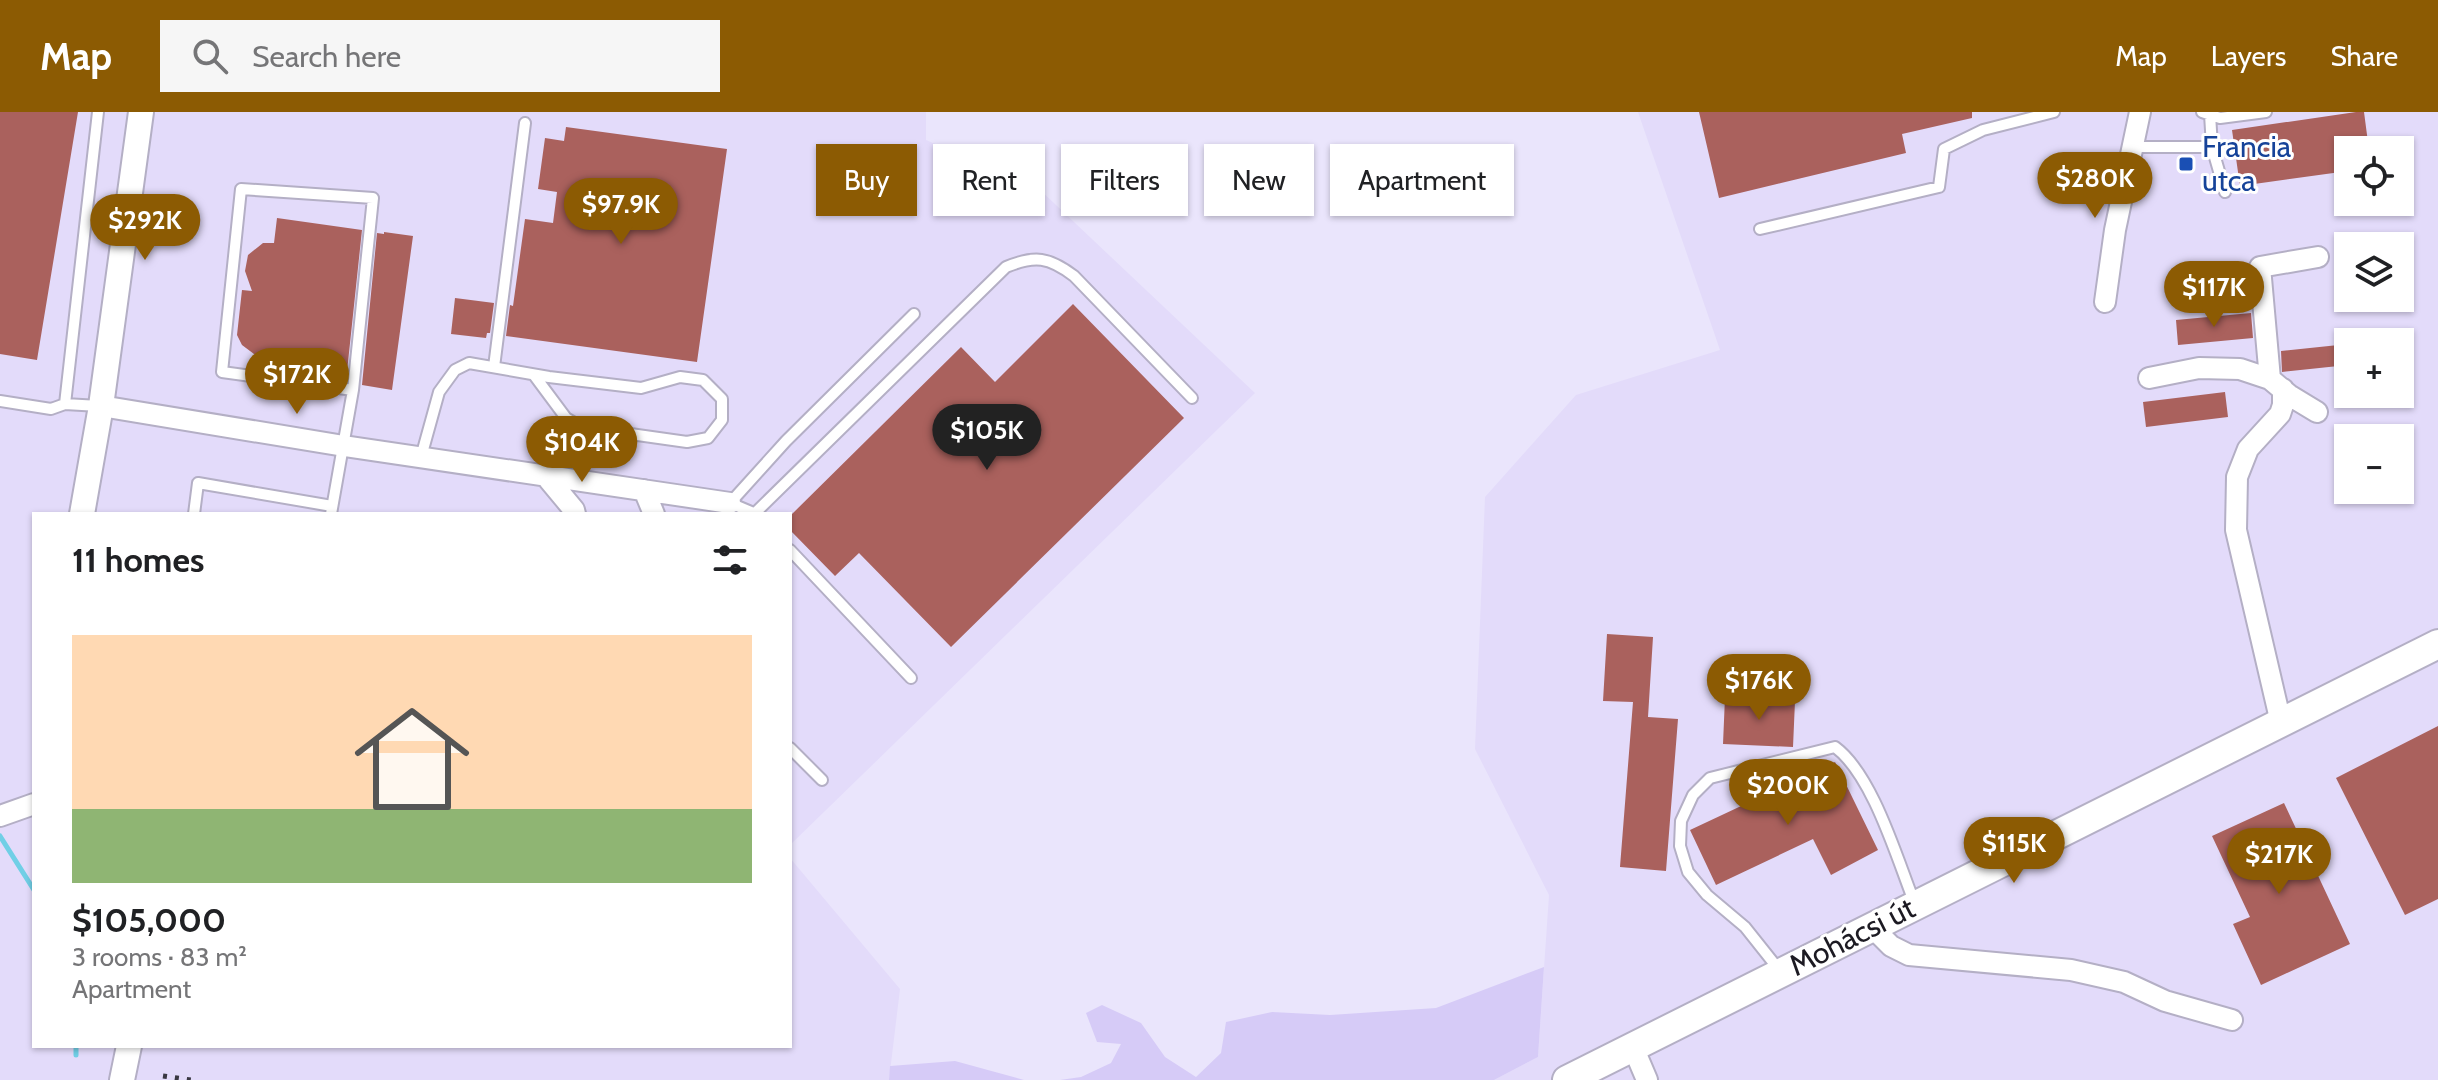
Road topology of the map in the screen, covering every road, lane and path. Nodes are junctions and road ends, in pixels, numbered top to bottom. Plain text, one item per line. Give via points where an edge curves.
1 (98, 112) edge
2 (141, 112) edge
3 (2054, 112) edge
4 (2140, 112) edge
5 (2266, 112) edge
6 (2206, 113) edge
7 (525, 123) dead end
8 (2132, 147) junction
9 (2212, 147) junction
10 (2225, 192) dead end
11 (1760, 229) dead end
12 (2318, 257) dead end
13 (2105, 302) dead end
14 (914, 314) dead end
15 (494, 367) junction
16 (534, 375) junction
17 (2149, 378) dead end
18 (2276, 384) junction
19 (353, 390) junction
20 (1192, 398) dead end
21 (0, 404) edge
22 (65, 404) junction
23 (101, 406) junction
24 (2317, 412) dead end
25 (344, 446) junction
26 (421, 457) junction
27 (545, 475) junction
28 (644, 490) junction
29 (331, 510) edge
30 (746, 511) edge
31 (82, 512) edge
32 (194, 512) edge
33 (574, 512) edge
34 (653, 512) edge
35 (792, 552) edge
36 (2438, 644) edge
37 (911, 678) dead end
38 (2281, 723) junction
39 (792, 750) edge
40 (822, 780) dead end
41 (32, 805) edge
42 (0, 816) edge
43 (1916, 905) junction
44 (1872, 927) junction
45 (1782, 972) junction
46 (2232, 1020) dead end
47 (1633, 1047) junction
48 (129, 1048) edge
49 (122, 1080) edge
50 (1567, 1080) edge
51 (1647, 1080) edge

1 - 22 lane
2 - 23 street
3 - 11 lane via 1983,130 1944,149 1939,187
4 - 8 street
5 - 6 lane via 2220,118
6 - 9 lane
7 - 15 lane
8 - 9 lane
8 - 13 street
9 - 10 lane
12 - 18 street via 2260,267
14 - 30 lane via 786,441
15 - 16 lane
15 - 26 lane via 469,363 455,370 439,392
16 - 16 lane via 641,388 680,377 703,380 722,399 722,420 708,438 687,442 581,427 566,418
17 - 18 street via 2199,368 2240,369
18 - 24 street
18 - 38 street via 2283,405 2280,414 2248,449 2237,477 2236,530
19 - 19 lane via 222,372 241,189 373,198
19 - 25 lane
20 - 30 lane via 1074,276 1056,262 1022,260 1006,267
21 - 22 lane via 51,409
22 - 23 lane
23 - 25 street
23 - 31 street
25 - 26 street
25 - 29 lane
26 - 27 street
27 - 28 street
27 - 33 street
28 - 30 street
28 - 34 street
29 - 32 lane via 198,483
35 - 37 lane
36 - 38 main road, Mohácsi út
38 - 43 main road, Mohácsi út
39 - 40 lane
41 - 42 street
43 - 44 main road, Mohácsi út
43 - 45 lane via 1874,801 1848,757 1835,747 1710,778 1693,795 1681,821 1680,846 1688,872
44 - 45 main road, Mohácsi út
44 - 46 street via 1909,955 2071,970 2124,982 2165,1001
45 - 47 main road, Mohácsi út
47 - 50 main road, Mohácsi út
47 - 51 street
48 - 49 street

